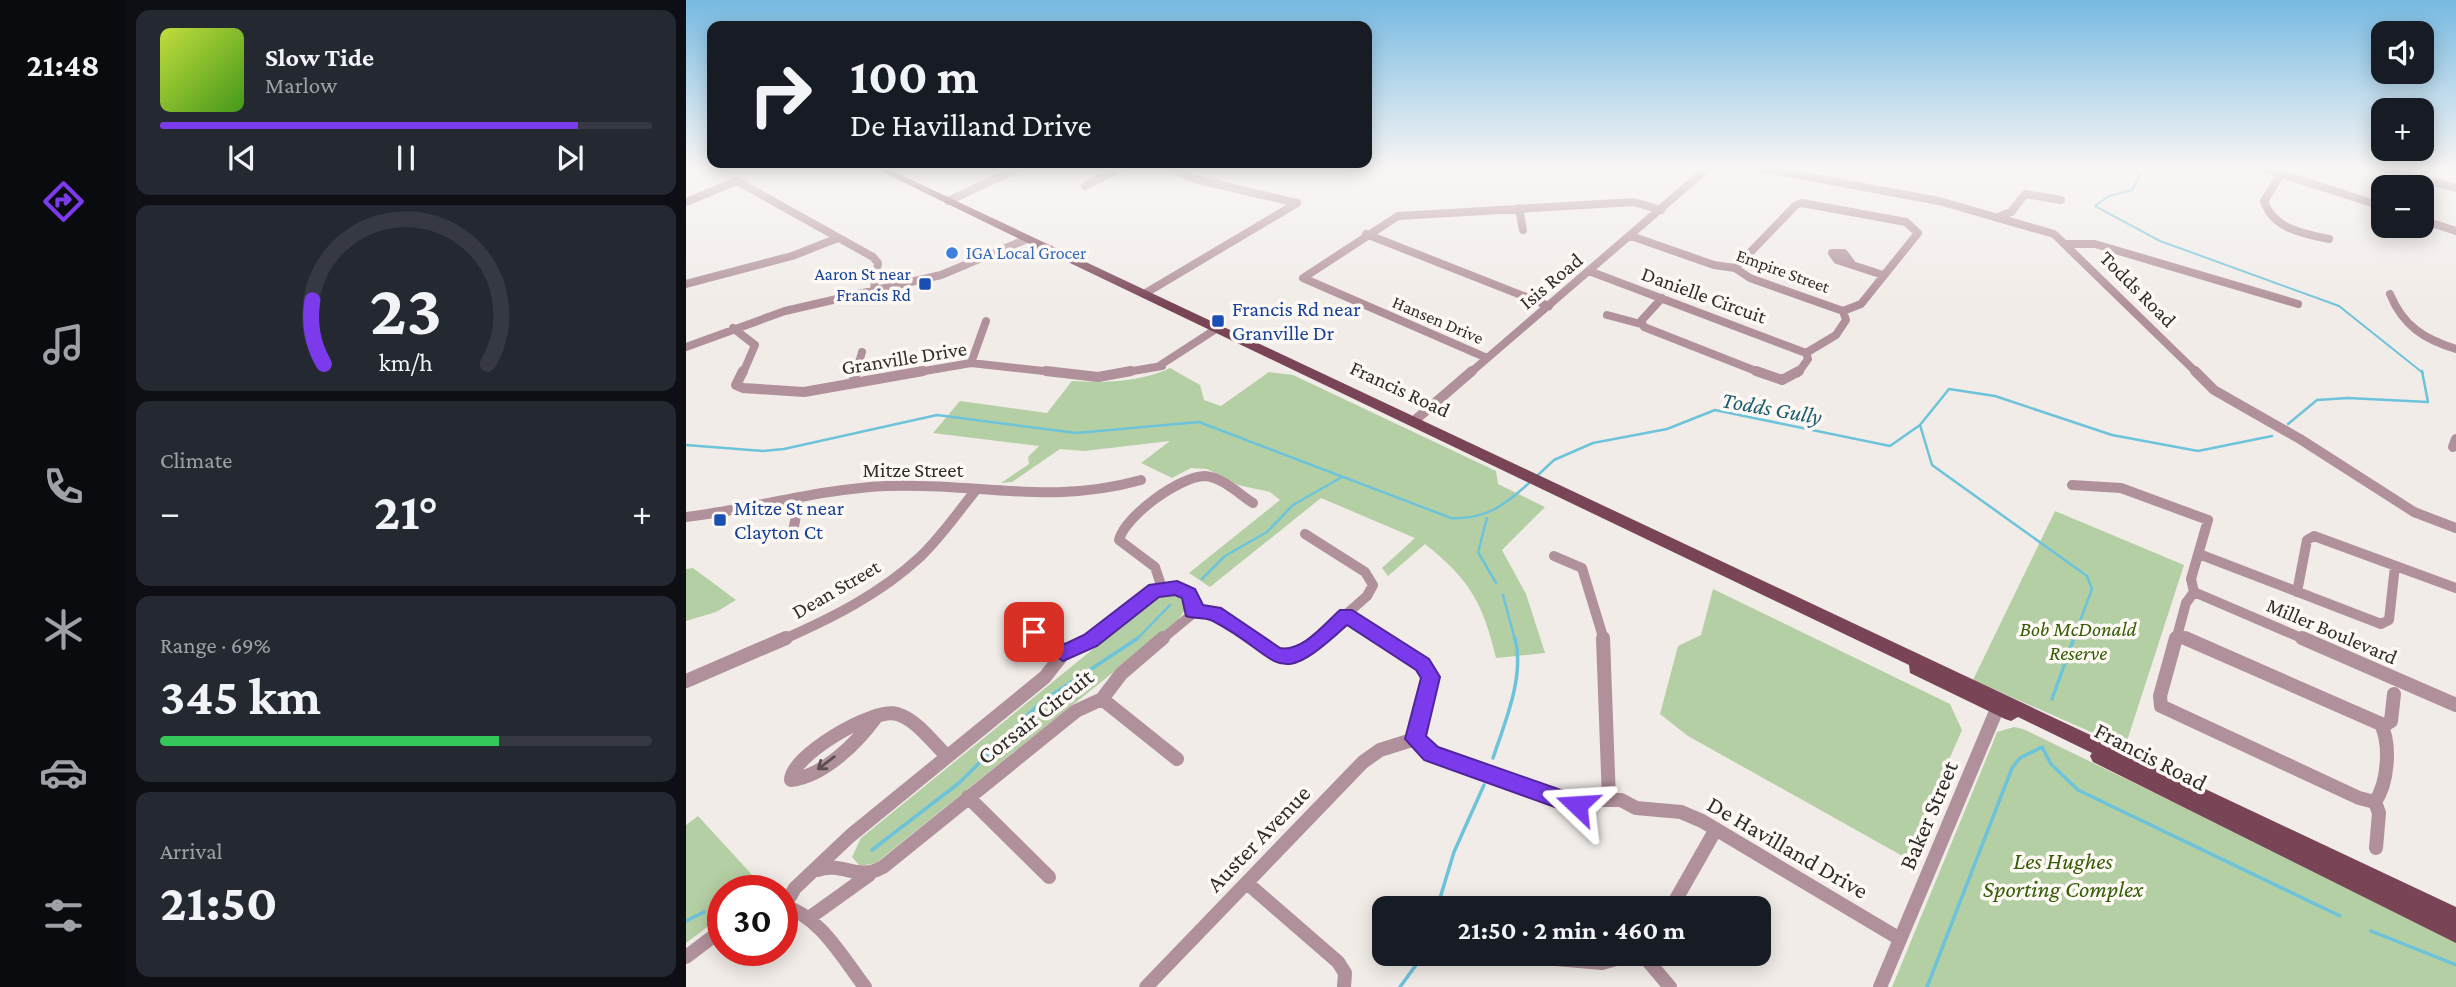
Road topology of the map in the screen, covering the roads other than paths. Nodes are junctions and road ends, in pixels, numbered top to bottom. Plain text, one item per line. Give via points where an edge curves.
1 (794, 213) edge
2 (973, 213) edge
3 (1280, 213) edge
4 (1432, 213) edge
5 (1520, 213) edge
6 (1657, 213) edge
7 (1788, 213) edge
8 (1859, 213) edge
9 (1983, 213) edge
10 (2008, 213) edge
11 (2011, 213) edge
12 (2270, 213) edge
13 (1997, 217) junction
14 (2016, 223) junction
15 (2434, 224) edge
16 (1523, 230) dead end
17 (2456, 231) edge
18 (1366, 234) junction
19 (2054, 234) junction
20 (1631, 236) junction
21 (838, 238) junction
22 (1027, 239) junction
23 (2329, 239) dead end
24 (2085, 242) junction
25 (2066, 244) junction
26 (1048, 249) junction
27 (999, 253) junction
28 (1852, 264) dead end
29 (1735, 268) junction
30 (1589, 271) junction
31 (1883, 275) junction
32 (686, 284) edge
33 (874, 289) junction
34 (1144, 294) junction
35 (2390, 294) dead end
36 (1662, 298) junction
37 (2298, 304) dead end
38 (1549, 306) junction
39 (1843, 311) junction
40 (1607, 315) dead end
41 (986, 321) dead end
42 (1642, 324) junction
43 (733, 328) junction
44 (1216, 329) junction
45 (686, 347) edge
46 (2456, 349) edge
47 (862, 352) dead end
48 (1806, 353) junction
49 (1487, 358) junction
50 (971, 363) junction
51 (853, 383) junction
52 (1414, 421) junction
53 (1141, 480) dead end
54 (2073, 485) dead end
55 (976, 490) junction
56 (799, 499) junction
57 (1253, 503) dead end
58 (686, 517) edge
59 (2456, 528) edge
60 (793, 532) dead end
61 (1304, 534) dead end
62 (2199, 554) junction
63 (1554, 555) dead end
64 (2395, 566) junction
65 (1162, 588) junction
66 (2456, 588) edge
67 (2194, 592) junction
68 (2297, 592) junction
69 (1193, 611) junction
70 (1013, 615) dead end
71 (1346, 615) junction
72 (2177, 635) junction
73 (1063, 653) junction
74 (686, 681) edge
75 (2394, 694) dead end
76 (1102, 698) junction
77 (1999, 703) junction
78 (2456, 705) edge
79 (876, 717) junction
80 (2383, 726) junction
81 (1415, 739) junction
82 (947, 756) junction
83 (1177, 759) dead end
84 (968, 797) junction
85 (1609, 800) junction
86 (2375, 802) junction
87 (1716, 829) junction
88 (841, 847) junction
89 (2376, 848) dead end
90 (843, 869) junction
91 (817, 870) junction
92 (870, 875) junction
93 (1049, 877) dead end
94 (1247, 883) junction
95 (798, 886) edge
96 (840, 893) junction
97 (1678, 896) edge
98 (798, 910) edge
99 (2456, 917) edge
100 (809, 918) junction
101 (2456, 933) edge
102 (1900, 939) junction
103 (707, 941) edge
104 (686, 957) edge
105 (1652, 966) edge
106 (865, 987) edge
107 (1146, 987) edge
108 (1344, 987) edge
109 (1670, 987) edge
110 (1880, 987) edge

1 - 21 street
2 - 22 main road, Francis Road
3 - 34 street
4 - 18 street, Hansen Drive via 1398,215
5 - 16 street
6 - 20 street, Isis Road
7 - 29 street
8 - 31 street via 1906,222 1918,233
9 - 13 street, Todds Road
10 - 13 street
11 - 14 street
12 - 23 street via 2291,228
13 - 14 street, Todds Road
14 - 19 street, Todds Road
15 - 17 street
18 - 38 street
18 - 49 street, Hansen Drive via 1303,278
19 - 24 street
19 - 25 street, Todds Road
20 - 29 street, Empire Street
20 - 30 street, Isis Road
21 - 32 street via 792,256
21 - 33 street via 878,263
22 - 26 main road, Francis Road
22 - 27 street
24 - 25 street
24 - 37 street
25 - 59 street, Todds Road via 2214,390 2414,512
26 - 27 main road
26 - 34 main road, Francis Road
27 - 33 street via 921,281
28 - 31 street
29 - 39 street, Empire Street
30 - 36 street, Danielle Circuit
30 - 38 street, Isis Road
31 - 39 street via 1861,303
33 - 43 street
34 - 44 main road, Francis Road
35 - 46 street via 2396,309 2421,338
36 - 42 street
36 - 48 street, Danielle Circuit
38 - 49 street, Isis Road
39 - 48 street via 1846,320 1836,335
40 - 42 street
41 - 50 street
42 - 48 street via 1782,381 1796,377 1808,359
43 - 45 street
43 - 51 street, Granville Drive via 755,345 736,385 790,393
44 - 50 street, Granville Drive via 1148,371 1098,377
44 - 52 main road, Francis Road
47 - 51 street
49 - 52 street, Isis Road
50 - 51 street, Granville Drive
52 - 77 main road, Francis Road via 1826,618 1913,667
53 - 55 street, Mitze Street via 1121,488 1054,496
54 - 62 street via 2121,488 2208,520
55 - 56 street, Mitze Street via 883,486
55 - 74 street, Dean Street via 922,556 893,580 821,623
56 - 58 street, Mitze Street
56 - 60 street
57 - 65 street via 1212,478 1197,476 1184,480 1125,524 1119,540 1155,567
61 - 71 street via 1365,572 1373,585
62 - 67 street via 2191,582
62 - 68 street
63 - 85 street via 1582,568 1606,647
64 - 66 street
64 - 68 street via 2311,536
64 - 68 street via 2386,624
65 - 69 street via 1189,594
65 - 73 street, Corsair Circuit via 1090,640
67 - 72 street
67 - 78 street, Miller Boulevard
69 - 71 street via 1214,613 1282,657 1299,655
69 - 76 street, Corsair Circuit via 1122,674
70 - 73 street
71 - 81 street via 1422,665 1430,677
72 - 80 street
72 - 86 street via 2159,698 2163,708
73 - 82 street, Corsair Circuit via 1045,677
75 - 80 street via 2391,721
76 - 83 street
76 - 84 street, Corsair Circuit via 1076,711
77 - 99 main road, Francis Road
77 - 101 main road, Francis Road
77 - 102 street, Baker Street
79 -> 79 street via 863,734 805,779 791,780 794,768 855,722
79 - 82 street via 897,714
80 - 86 street via 2387,738 2380,797
81 - 85 street, De Havilland Drive via 1432,753 1577,805
81 - 94 street, Auster Avenue via 1380,750 1363,762
82 - 88 street, Corsair Circuit
84 - 92 street, Corsair Circuit
84 - 93 street
85 - 87 street, De Havilland Drive via 1681,812
86 - 89 street via 2379,813
87 - 97 street
87 - 102 street, De Havilland Drive
88 - 90 street
88 - 91 street, Corsair Circuit
90 - 91 street
90 - 92 street
90 - 96 street
91 - 95 street, Corsair Circuit
92 - 96 street, Corsair Circuit
94 - 107 street, Auster Avenue
94 - 108 street via 1338,962 1345,973
96 - 100 street, Corsair Circuit
98 - 100 street
100 - 106 street
102 - 110 street, Baker Street
103 - 104 street
105 - 109 street

